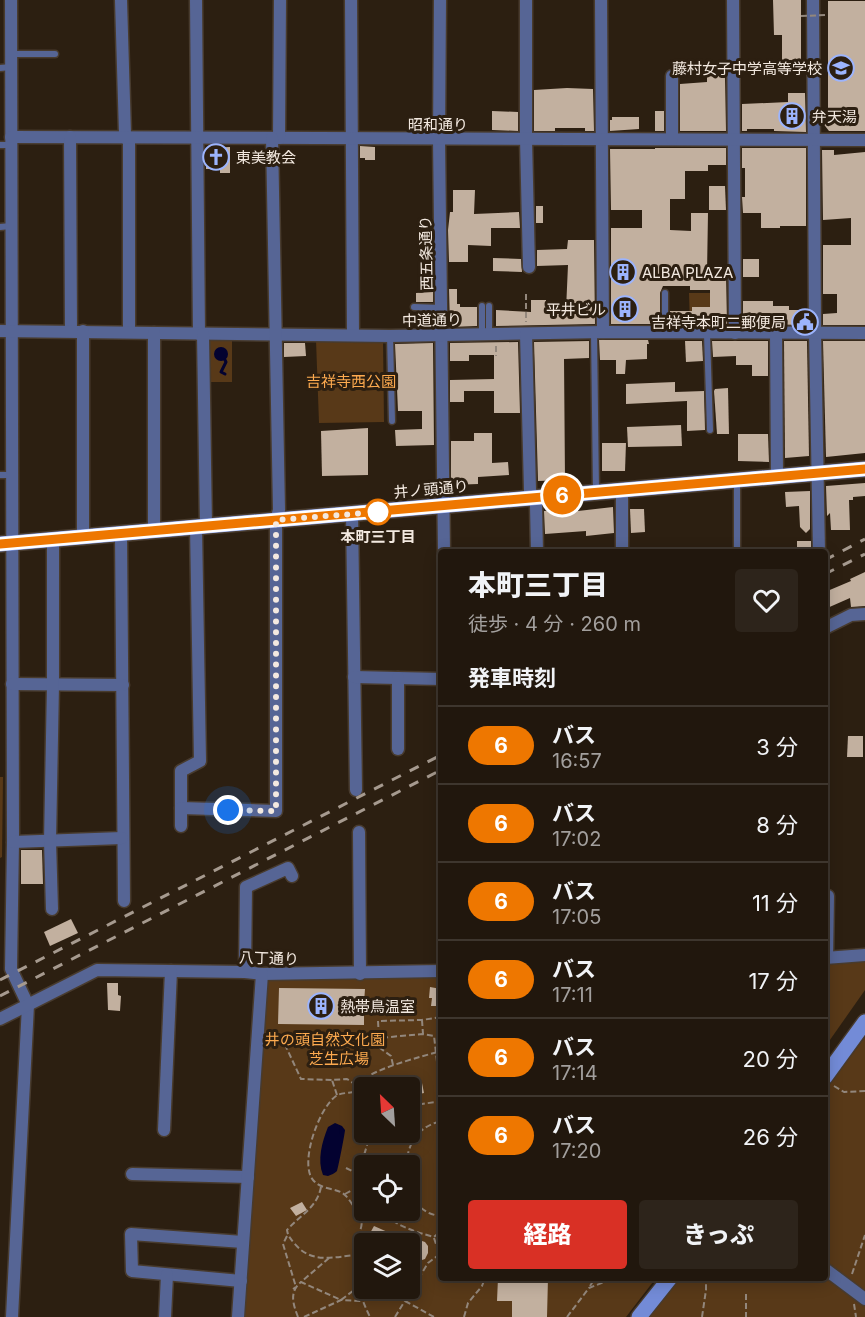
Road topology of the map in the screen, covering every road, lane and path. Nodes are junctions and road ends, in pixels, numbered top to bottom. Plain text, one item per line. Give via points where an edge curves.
1 (12, 0) edge
2 (121, 0) edge
3 (196, 0) edge
4 (280, 0) edge
5 (351, 0) edge
6 (440, 0) edge
7 (526, 0) edge
8 (601, 0) edge
9 (734, 0) edge
10 (813, 0) edge
11 (828, 15) dead end
12 (801, 16) dead end
13 (6, 30) edge
14 (11, 54) junction
15 (54, 54) dead end
16 (5, 68) edge
17 (672, 76) dead end
18 (70, 137) junction
19 (126, 138) junction
20 (197, 138) junction
21 (275, 138) junction
22 (353, 138) junction
23 (440, 139) junction
24 (526, 139) junction
25 (602, 139) junction
26 (672, 139) junction
27 (734, 140) junction
28 (814, 140) junction
29 (865, 140) edge
30 (8, 143) edge
31 (6, 172) edge
32 (6, 227) edge
33 (529, 267) dead end
34 (665, 293) dead end
35 (526, 294) dead end
36 (485, 306) dead end
37 (414, 307) dead end
38 (442, 308) junction
39 (6, 331) edge
40 (77, 331) junction
41 (129, 332) junction
42 (815, 332) junction
43 (154, 333) junction
44 (598, 333) junction
45 (665, 333) junction
46 (735, 333) junction
47 (776, 333) junction
48 (865, 333) edge
49 (201, 334) junction
50 (274, 334) junction
51 (485, 334) junction
52 (526, 334) junction
53 (707, 334) junction
54 (353, 335) junction
55 (442, 335) junction
56 (390, 336) junction
57 (392, 421) dead end
58 (710, 430) dead end
59 (865, 469) edge
60 (817, 473) junction
61 (6, 475) edge
62 (777, 476) junction
63 (737, 480) junction
64 (622, 489) junction
65 (596, 492) junction
66 (533, 497) junction
67 (444, 506) junction
68 (352, 514) junction
69 (276, 520) junction
70 (201, 526) junction
71 (154, 531) junction
72 (121, 535) junction
73 (83, 538) junction
74 (53, 540) junction
75 (6, 544) edge
76 (444, 549) edge
77 (537, 549) edge
78 (622, 549) edge
79 (737, 549) edge
80 (819, 549) edge
81 (865, 614) edge
82 (828, 626) edge
83 (6, 664) edge
84 (354, 677) junction
85 (398, 678) junction
86 (438, 679) edge
87 (12, 684) junction
88 (123, 684) junction
89 (53, 685) junction
90 (398, 749) dead end
91 (6, 761) edge
92 (356, 790) dead end
93 (180, 808) junction
94 (181, 826) dead end
95 (360, 832) dead end
96 (122, 838) junction
97 (50, 841) junction
98 (13, 842) junction
99 (292, 876) dead end
100 (124, 901) dead end
101 (52, 909) dead end
102 (865, 955) edge
103 (828, 958) edge
104 (6, 969) edge
105 (171, 971) junction
106 (438, 971) edge
107 (245, 972) junction
108 (262, 974) junction
109 (360, 974) junction
110 (28, 1005) junction
111 (438, 1017) edge
112 (0, 1019) edge
113 (422, 1020) junction
114 (865, 1022) edge
115 (423, 1034) junction
116 (379, 1038) junction
117 (438, 1049) edge
118 (438, 1052) edge
119 (393, 1065) junction
120 (828, 1073) edge
121 (366, 1077) edge
122 (332, 1080) junction
123 (354, 1084) edge
124 (865, 1091) edge
125 (354, 1092) edge
126 (844, 1092) dead end
127 (337, 1095) junction
128 (438, 1101) edge
129 (420, 1104) edge
130 (438, 1122) edge
131 (164, 1130) dead end
132 (408, 1155) edge
133 (345, 1168) dead end
134 (354, 1172) edge
135 (132, 1174) dead end
136 (248, 1177) junction
137 (321, 1187) junction
138 (354, 1189) edge
139 (345, 1194) junction
140 (420, 1207) edge
141 (354, 1208) edge
142 (438, 1216) edge
143 (389, 1221) edge
144 (438, 1234) edge
145 (288, 1235) junction
146 (865, 1235) edge
147 (434, 1237) junction
148 (243, 1242) junction
149 (438, 1248) edge
150 (354, 1254) edge
151 (438, 1256) edge
152 (330, 1258) junction
153 (828, 1271) edge
154 (167, 1275) junction
155 (420, 1275) edge
156 (241, 1281) junction
157 (484, 1281) edge
158 (593, 1281) edge
159 (606, 1281) edge
160 (668, 1281) edge
161 (705, 1281) edge
162 (301, 1282) junction
163 (847, 1285) junction
164 (294, 1288) junction
165 (589, 1288) junction
166 (354, 1290) edge
167 (746, 1294) dead end
168 (341, 1300) junction
169 (859, 1300) edge
170 (362, 1301) joint
171 (405, 1301) joint
172 (12, 1317) edge
173 (165, 1317) edge
174 (238, 1317) edge
175 (298, 1317) edge
176 (304, 1317) edge
177 (370, 1317) edge
178 (395, 1317) edge
179 (434, 1317) edge
180 (464, 1317) edge
181 (567, 1317) edge
182 (639, 1317) edge
183 (702, 1317) edge
184 (746, 1317) edge
185 (856, 1317) edge

1 - 13 street
2 - 19 street
3 - 20 street
4 - 21 street
5 - 22 street
6 - 23 street, 西五条通り
7 - 24 street
8 - 25 street
9 - 27 street
10 - 28 street
11 - 12 path, bridge
13 - 14 street
14 - 15 lane
14 - 16 street
16 - 30 street
17 - 26 street
18 - 19 street, 昭和通り
18 - 30 street, 昭和通り
18 - 40 street
19 - 20 street, 昭和通り
19 - 41 street
20 - 21 street, 昭和通り
20 - 49 street
21 - 22 street, 昭和通り
21 - 50 street
22 - 23 street, 昭和通り
22 - 54 street
23 - 24 street, 昭和通り
23 - 38 street, 西五条通り
24 - 25 street, 昭和通り
24 - 33 street
25 - 26 street, 昭和通り
25 - 44 street
26 - 27 street, 昭和通り
27 - 28 street, 昭和通り
27 - 46 street
28 - 29 street, 昭和通り
28 - 42 street
30 - 31 street
31 - 32 street
32 - 39 street
34 - 45 lane
35 - 52 path
36 - 51 lane
37 - 38 lane
38 - 55 street, 西五条通り
39 - 40 street, 中道通り
39 - 61 street
40 - 41 street, 中道通り
40 - 73 street
41 - 43 street, 中道通り
42 - 47 street, 中道通り
42 - 48 street, 中道通り
42 - 60 street
43 - 49 street, 中道通り
43 - 71 street
44 - 45 street, 中道通り
44 - 52 street, 中道通り
44 - 65 lane
45 - 53 street, 中道通り
46 - 47 street, 中道通り
46 - 53 street, 中道通り
47 - 62 street
49 - 50 street, 中道通り
49 - 70 street
50 - 54 street, 中道通り
50 - 69 street via 279,510
51 - 52 street, 中道通り
51 - 55 street, 中道通り
52 - 66 street
53 - 58 lane
54 - 56 street, 中道通り
55 - 56 street, 中道通り
55 - 67 street, 西五条通り
56 - 57 lane
59 - 60 main road, 井ノ頭通り
60 - 62 main road, 井ノ頭通り
60 - 80 street
61 - 75 street
62 - 63 main road, 井ノ頭通り
63 - 64 main road, 井ノ頭通り
63 - 79 lane
64 - 65 main road, 井ノ頭通り
64 - 78 street
65 - 66 main road, 井ノ頭通り
66 - 67 main road, 井ノ頭通り
66 - 77 street
67 - 68 main road, 井ノ頭通り
67 - 76 street, 西五条通り
68 - 69 main road, 井ノ頭通り
68 - 84 street
69 - 70 main road, 井ノ頭通り
69 - 93 street via 276,811
70 - 71 main road, 井ノ頭通り
70 - 93 street via 200,761 181,771
71 - 72 main road, 井ノ頭通り
72 - 73 main road, 井ノ頭通り
72 - 88 street
73 - 74 main road, 井ノ頭通り
74 - 75 main road, 井ノ頭通り
74 - 89 street
75 - 83 street
81 - 82 street via 851,615
83 - 87 street
84 - 85 street
84 - 92 street
85 - 86 street
85 - 90 street
87 - 89 street
87 - 91 street
88 - 89 street
88 - 96 street
89 - 97 street
91 - 98 street
93 - 94 street
95 - 109 street
96 - 97 street
96 - 100 street
97 - 98 street
97 - 101 street
98 - 104 street
99 - 107 street via 288,868 246,887
102 - 103 street
104 - 110 street
105 - 107 street, 八丁通り
105 - 110 street, 八丁通り via 97,970 70,980
105 - 131 street
106 - 109 street, 八丁通り
107 - 108 street, 八丁通り
108 - 109 street, 八丁通り
108 - 136 street
110 - 112 street
110 - 172 street
111 - 113 path
113 - 115 path
113 - 116 path via 378,1020
114 - 120 main road
115 - 116 path
115 - 117 path via 434,1036
116 - 119 path via 380,1048 390,1056
116 - 122 path via 281,1037 301,1079
118 - 119 path
119 - 121 path
122 - 123 path via 347,1079
122 - 127 path
124 - 126 path
125 - 127 path
127 - 137 path via 328,1103 310,1147 309,1169 312,1179
128 - 129 path
130 - 132 path via 419,1131 410,1143
133 - 134 path
135 - 136 street
136 - 148 street
137 - 139 path
137 - 145 path via 319,1198 287,1230
138 - 139 path
139 - 141 path
140 - 142 path
143 - 147 path
144 - 147 path
145 - 152 path via 301,1252
145 - 164 path via 283,1244
146 - 163 path
147 - 149 path
148 - 154 street via 131,1234 132,1271
148 - 156 street
150 - 152 path
151 - 155 path
152 - 162 path
153 - 163 street
154 - 156 street
154 - 173 street
156 - 174 street
157 - 180 path via 468,1303
158 - 165 path
159 - 165 path
160 - 182 main road
161 - 183 path
162 - 164 path
162 - 168 path
163 - 169 street
164 - 175 path via 292,1300
165 - 181 path
166 - 168 path
167 - 184 path
168 - 170 path
168 - 176 path
169 - 185 path
170 - 177 path
171 - 178 path
171 - 179 path

